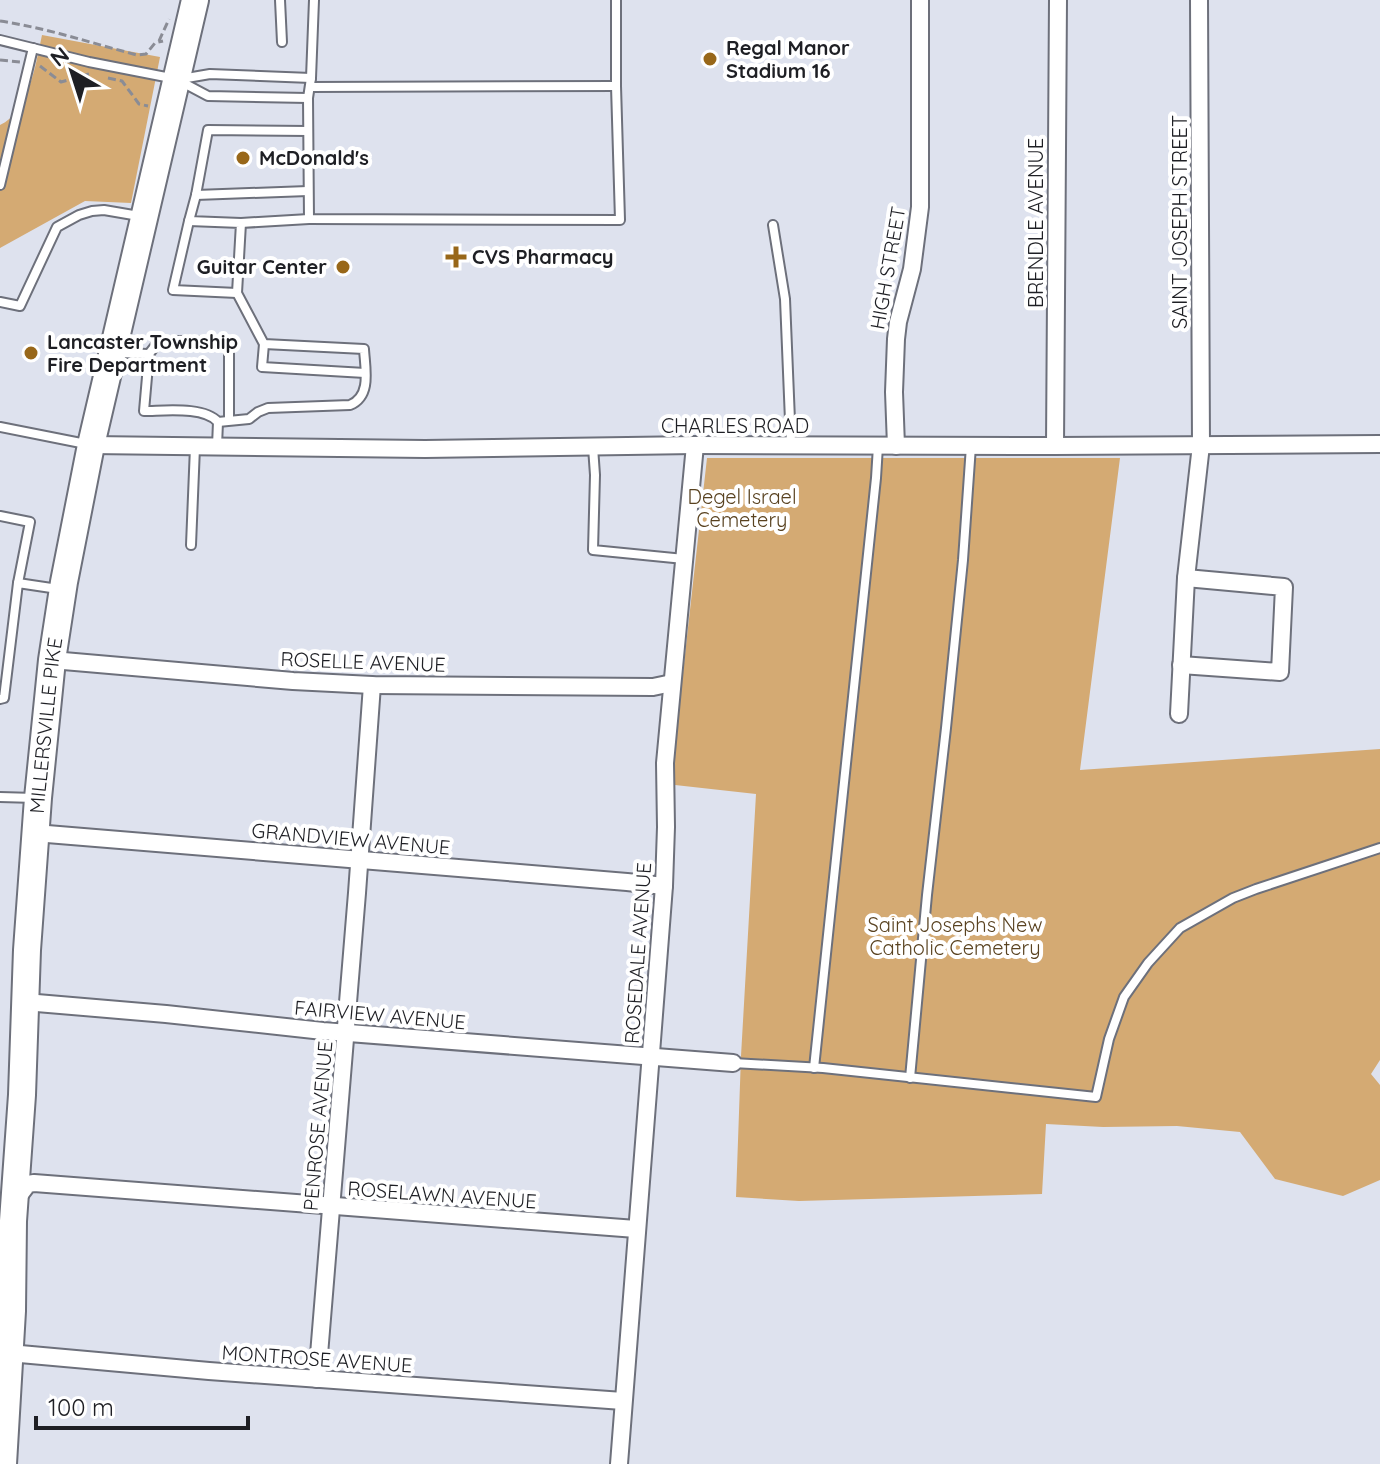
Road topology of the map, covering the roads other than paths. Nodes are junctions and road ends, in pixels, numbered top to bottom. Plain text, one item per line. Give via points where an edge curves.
1 (280, 0) edge
2 (314, 0) edge
3 (616, 0) edge
4 (920, 0) edge
5 (1058, 0) edge
6 (1199, 0) edge
7 (183, 5) edge
8 (0, 40) edge
9 (282, 42) dead end
10 (33, 48) junction
11 (176, 79) junction
12 (310, 82) junction
13 (616, 86) junction
14 (308, 98) junction
15 (308, 131) junction
16 (0, 185) edge
17 (308, 191) junction
18 (196, 195) junction
19 (144, 217) junction
20 (309, 219) junction
21 (189, 221) junction
22 (241, 223) junction
23 (773, 225) dead end
24 (237, 293) junction
25 (0, 302) edge
26 (264, 344) junction
27 (113, 353) junction
28 (149, 354) junction
29 (365, 373) junction
30 (229, 420) junction
31 (218, 422) junction
32 (0, 427) edge
33 (1380, 444) edge
34 (91, 445) junction
35 (695, 445) junction
36 (1201, 445) junction
37 (195, 446) junction
38 (217, 446) junction
39 (791, 446) junction
40 (878, 446) junction
41 (896, 446) junction
42 (971, 446) junction
43 (1055, 446) junction
44 (593, 447) junction
45 (0, 516) edge
46 (191, 545) dead end
47 (686, 559) junction
48 (1186, 578) junction
49 (18, 583) junction
50 (63, 590) junction
51 (52, 660) junction
52 (1181, 665) junction
53 (672, 683) junction
54 (372, 685) junction
55 (2, 698) edge
56 (1179, 714) dead end
57 (0, 797) edge
58 (38, 798) junction
59 (35, 833) junction
60 (1380, 848) edge
61 (359, 861) junction
62 (664, 886) junction
63 (25, 1002) junction
64 (345, 1032) junction
65 (650, 1056) junction
66 (733, 1063) joint
67 (814, 1068) junction
68 (910, 1078) junction
69 (14, 1202) junction
70 (331, 1206) junction
71 (636, 1229) junction
72 (9, 1353) junction
73 (317, 1379) junction
74 (623, 1401) junction
75 (2, 1456) edge
76 (619, 1464) edge

1 - 9 lane
2 - 12 lane
3 - 13 lane
4 - 41 street, HIGH STREET via 920,207 896,339
5 - 43 street, BRENDLE AVENUE
6 - 36 street, SAINT JOSEPH STREET
7 - 11 main road, MILLERSVILLE PIKE
8 - 10 lane
10 - 11 lane
10 - 16 lane
11 - 12 lane via 210,74
11 - 14 lane via 208,96
11 - 19 main road, MILLERSVILLE PIKE
12 - 13 lane
12 - 14 lane
13 - 20 lane via 620,220
14 - 15 lane
15 - 17 lane
15 - 18 lane via 208,130
17 - 18 lane
17 - 20 lane
18 - 21 lane
19 - 25 lane via 104,210 57,227 20,306
19 - 27 main road, MILLERSVILLE PIKE
20 - 22 lane
21 - 22 lane
21 - 24 lane via 173,290
22 - 24 lane
23 - 39 lane via 785,299
24 - 26 lane
26 - 29 lane via 364,349
26 - 29 lane via 262,367
27 - 28 lane
27 - 34 main road, MILLERSVILLE PIKE
28 - 30 lane via 159,341 229,341
28 - 31 lane via 144,411 199,412
29 - 30 lane via 365,393 350,405 268,408 249,419
30 - 31 lane
31 - 38 lane
32 - 34 lane
33 - 36 street, CHARLES ROAD
34 - 37 street, CHARLES ROAD
34 - 50 main road, MILLERSVILLE PIKE
35 - 39 street, CHARLES ROAD
35 - 44 street, CHARLES ROAD
35 - 47 street, ROSEDALE AVENUE
36 - 43 street, CHARLES ROAD
36 - 48 street, SAINT JOSEPH STREET
37 - 38 street, CHARLES ROAD
37 - 46 lane
38 - 44 street, CHARLES ROAD
39 - 40 street, CHARLES ROAD
40 - 41 street, CHARLES ROAD
40 - 67 lane
41 - 42 street, CHARLES ROAD
42 - 43 street, CHARLES ROAD
42 - 68 lane
44 - 47 lane via 593,550
45 - 49 lane via 30,522
47 - 53 street, ROSEDALE AVENUE
48 - 52 street, SAINT JOSEPH STREET
48 - 52 street via 1284,587 1280,672
49 - 50 lane
49 - 55 lane
50 - 51 main road, MILLERSVILLE PIKE
51 - 54 street, ROSELLE AVENUE
51 - 58 main road, MILLERSVILLE PIKE
52 - 56 street, SAINT JOSEPH STREET
53 - 54 street, ROSELLE AVENUE
53 - 62 street, ROSEDALE AVENUE
54 - 61 street, PENROSE AVENUE
57 - 58 lane
58 - 59 main road, MILLERSVILLE PIKE
59 - 61 street, GRANDVIEW AVENUE
59 - 63 main road, MILLERSVILLE PIKE
60 - 68 lane via 1233,898 1180,928 1124,997 1096,1097
61 - 62 street, GRANDVIEW AVENUE
61 - 64 street, PENROSE AVENUE
62 - 65 street, ROSEDALE AVENUE
63 - 64 street, FAIRVIEW AVENUE
63 - 69 main road, MILLERSVILLE PIKE
64 - 65 street, FAIRVIEW AVENUE
64 - 70 street, PENROSE AVENUE
65 - 66 street, FAIRVIEW AVENUE
65 - 71 street, ROSEDALE AVENUE
66 - 67 lane
67 - 68 lane
69 - 70 street, ROSELAWN AVENUE via 34,1183
69 - 72 main road, MILLERSVILLE PIKE
70 - 71 street, ROSELAWN AVENUE
70 - 73 street, PENROSE AVENUE
71 - 74 street, ROSEDALE AVENUE
72 - 73 street, MONTROSE AVENUE
72 - 75 main road, MILLERSVILLE PIKE
73 - 74 street, MONTROSE AVENUE
74 - 76 street, ROSEDALE AVENUE

